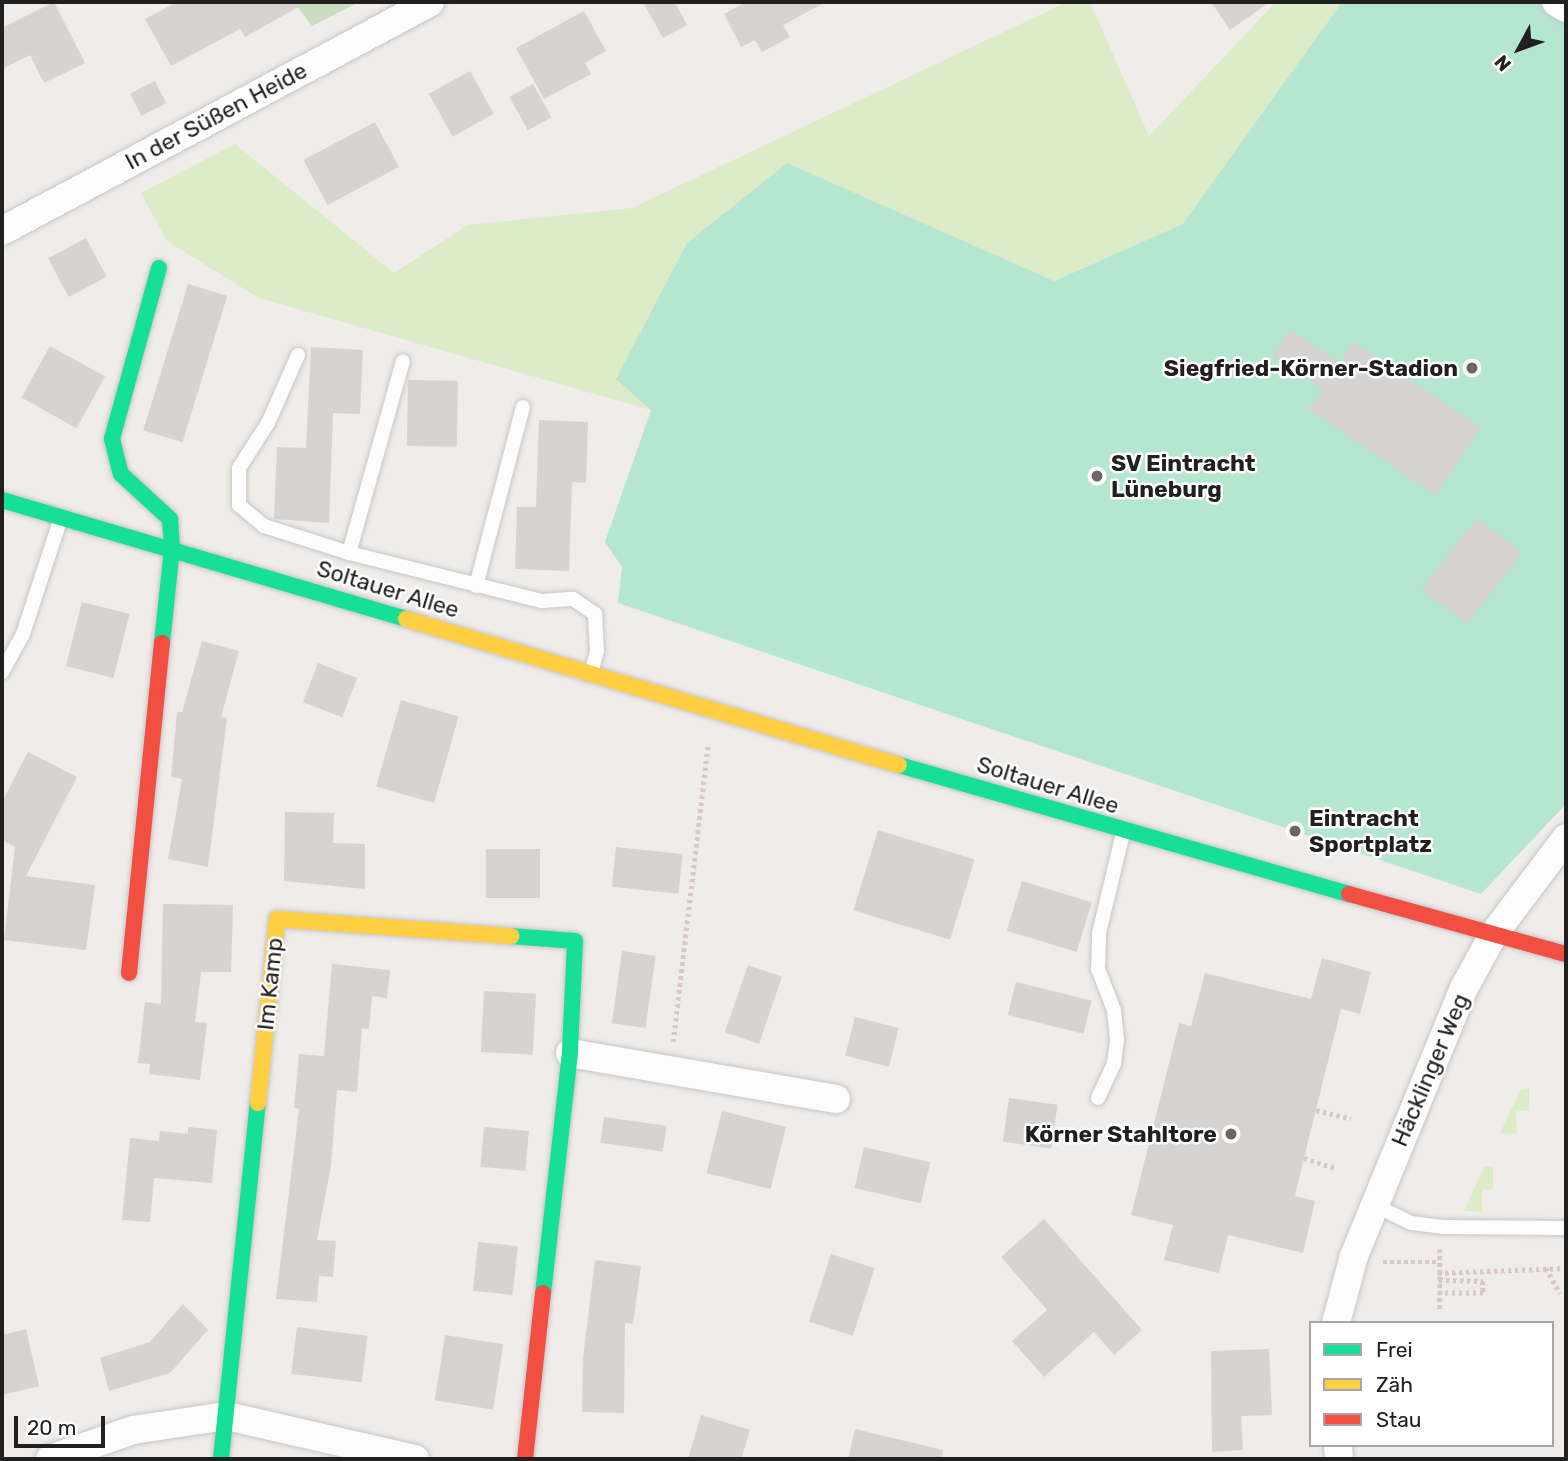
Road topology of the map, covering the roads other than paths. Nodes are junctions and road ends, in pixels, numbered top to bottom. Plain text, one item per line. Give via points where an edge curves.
1 (430, 2) edge
2 (1556, 2) edge
3 (1566, 8) edge
4 (2, 231) edge
5 (159, 268) dead end
6 (298, 355) dead end
7 (403, 361) dead end
8 (523, 407) dead end
9 (2, 500) edge
10 (61, 516) junction
11 (172, 548) junction
12 (349, 553) junction
13 (476, 586) junction
14 (2, 672) edge
15 (592, 673) junction
16 (1124, 832) junction
17 (1566, 838) edge
18 (1493, 935) junction
19 (1566, 954) edge
20 (129, 973) dead end
21 (570, 1053) junction
22 (1098, 1098) dead end
23 (836, 1099) dead end
24 (1374, 1205) junction
25 (1566, 1228) edge
26 (1337, 1321) edge
27 (227, 1416) junction
28 (50, 1459) edge
29 (221, 1459) edge
30 (415, 1459) edge
31 (525, 1459) edge

1 - 4 street, In der Süßen Heide
2 - 3 street
5 - 11 street via 112,439 121,474 170,519
6 - 12 lane, Soltauer Allee via 268,424 239,468 239,505 264,526
7 - 12 lane, Soltauer Allee
8 - 13 lane, Soltauer Allee
9 - 10 street, Soltauer Allee
10 - 11 street, Soltauer Allee
10 - 14 lane via 23,634
11 - 15 street, Soltauer Allee
11 - 20 street
12 - 13 lane, Soltauer Allee
13 - 15 lane, Soltauer Allee via 541,601 573,599 595,614 597,651
15 - 16 street, Soltauer Allee
16 - 18 street, Soltauer Allee
16 - 22 lane via 1099,933 1098,969 1114,1010 1117,1039 1114,1064
17 - 18 street, Häcklinger Weg
18 - 19 street, Soltauer Allee
18 - 24 street, Häcklinger Weg via 1433,1057
21 - 23 street
21 - 27 street, Im Kamp via 575,941 277,919
21 - 31 street, Im Kamp
24 - 25 lane via 1411,1223 1443,1227
24 - 26 street, Häcklinger Weg
27 - 28 street via 133,1430
27 - 29 street
27 - 30 street

